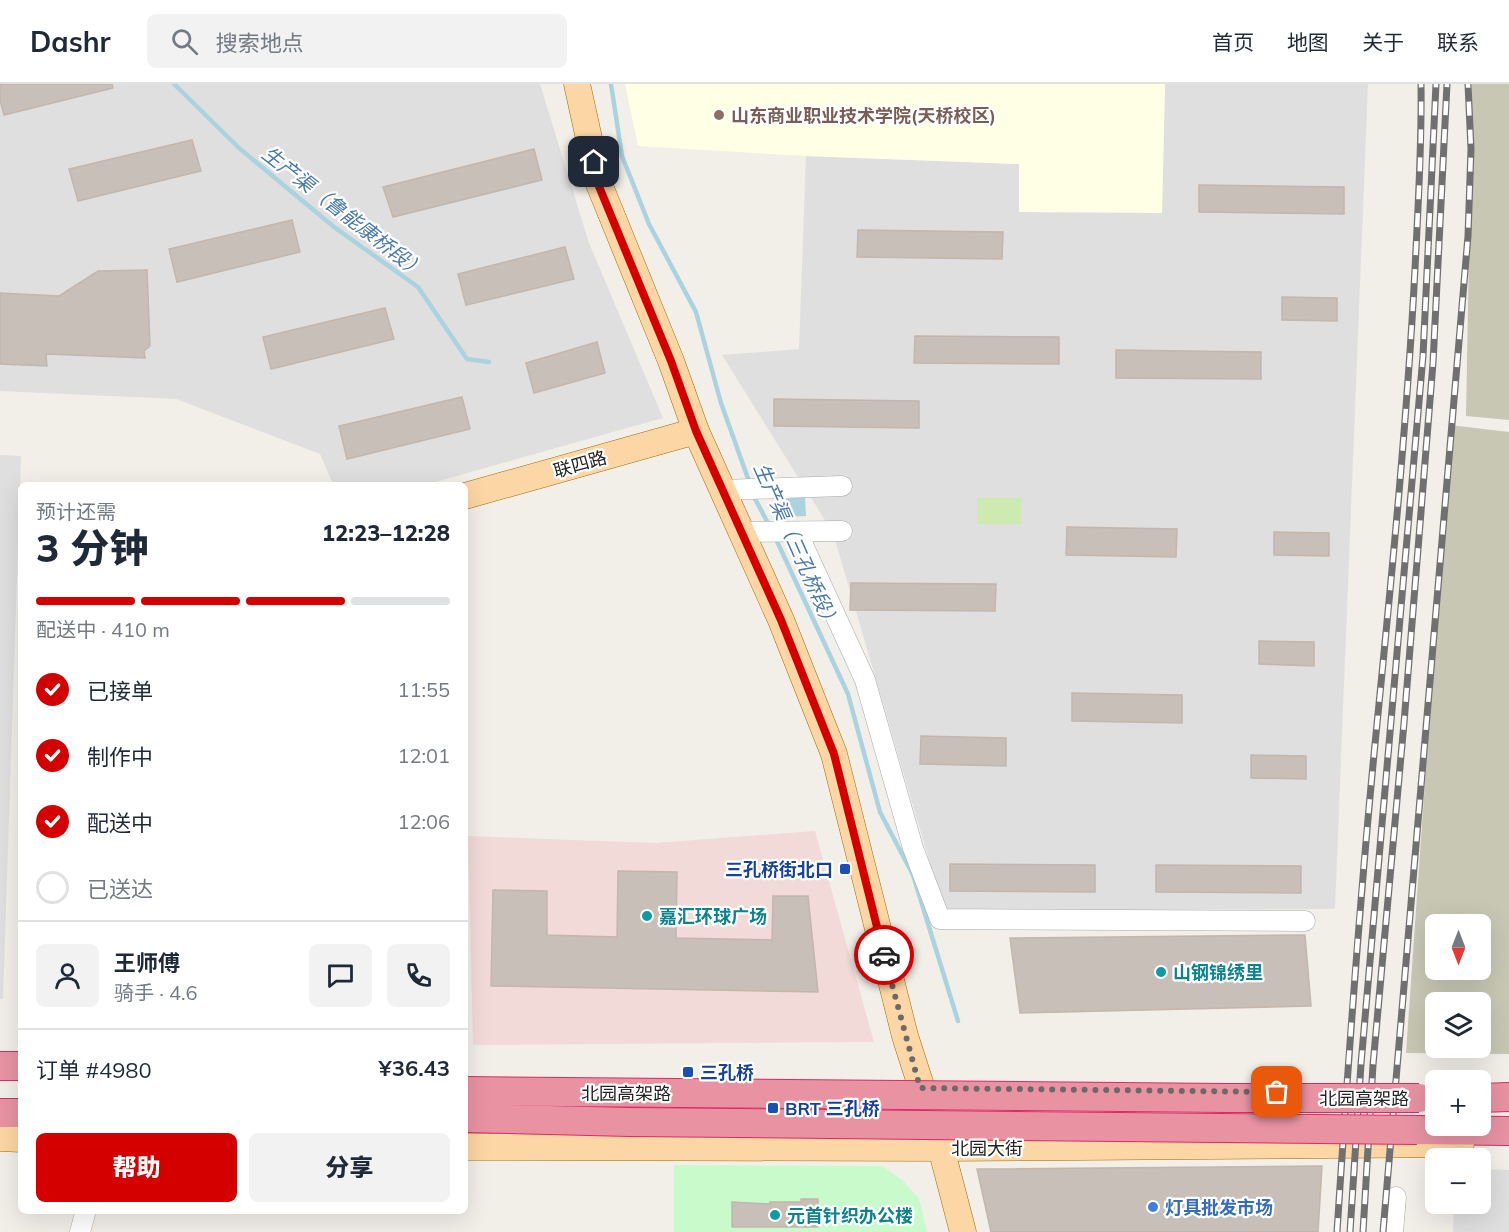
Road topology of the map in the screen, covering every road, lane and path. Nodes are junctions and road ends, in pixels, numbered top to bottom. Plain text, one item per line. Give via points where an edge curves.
1 (577, 84) edge
2 (696, 431) junction
3 (842, 486) dead end
4 (722, 490) junction
5 (468, 495) edge
6 (842, 531) dead end
7 (752, 532) junction
8 (790, 532) junction
9 (1305, 921) dead end
10 (0, 1066) edge
11 (18, 1066) edge
12 (0, 1076) edge
13 (18, 1076) edge
14 (0, 1082) edge
15 (18, 1082) edge
16 (468, 1087) edge
17 (468, 1087) edge
18 (920, 1088) junction
19 (1425, 1097) edge
20 (1425, 1097) edge
21 (1491, 1097) edge
22 (1509, 1097) edge
23 (0, 1113) edge
24 (18, 1113) edge
25 (468, 1118) edge
26 (1509, 1131) edge
27 (0, 1138) edge
28 (18, 1139) edge
29 (1509, 1144) edge
30 (468, 1147) edge
31 (941, 1148) junction
32 (1396, 1197) dead end
33 (85, 1214) edge
34 (80, 1232) edge
35 (963, 1232) edge
36 (1393, 1232) edge

1 - 2 main road via 598,184
2 - 4 main road
2 - 5 main road, 联四路
3 - 4 street
4 - 7 main road
6 - 8 street
7 - 8 street
7 - 18 main road via 781,620 834,754
8 - 9 street via 865,680 913,848 940,919
10 - 11 highway
12 - 13 main road
14 - 15 highway
16 - 18 main road
17 - 20 highway, 北园高架路, bridge via 591,1093
18 - 19 main road
18 - 31 main road
21 - 22 highway
23 - 24 highway
25 - 26 highway, 北园高架路, bridge
27 - 28 main road
29 - 31 main road, 北园大街
30 - 31 main road, 北园大街
31 - 35 main road
32 - 36 street
33 - 34 street

